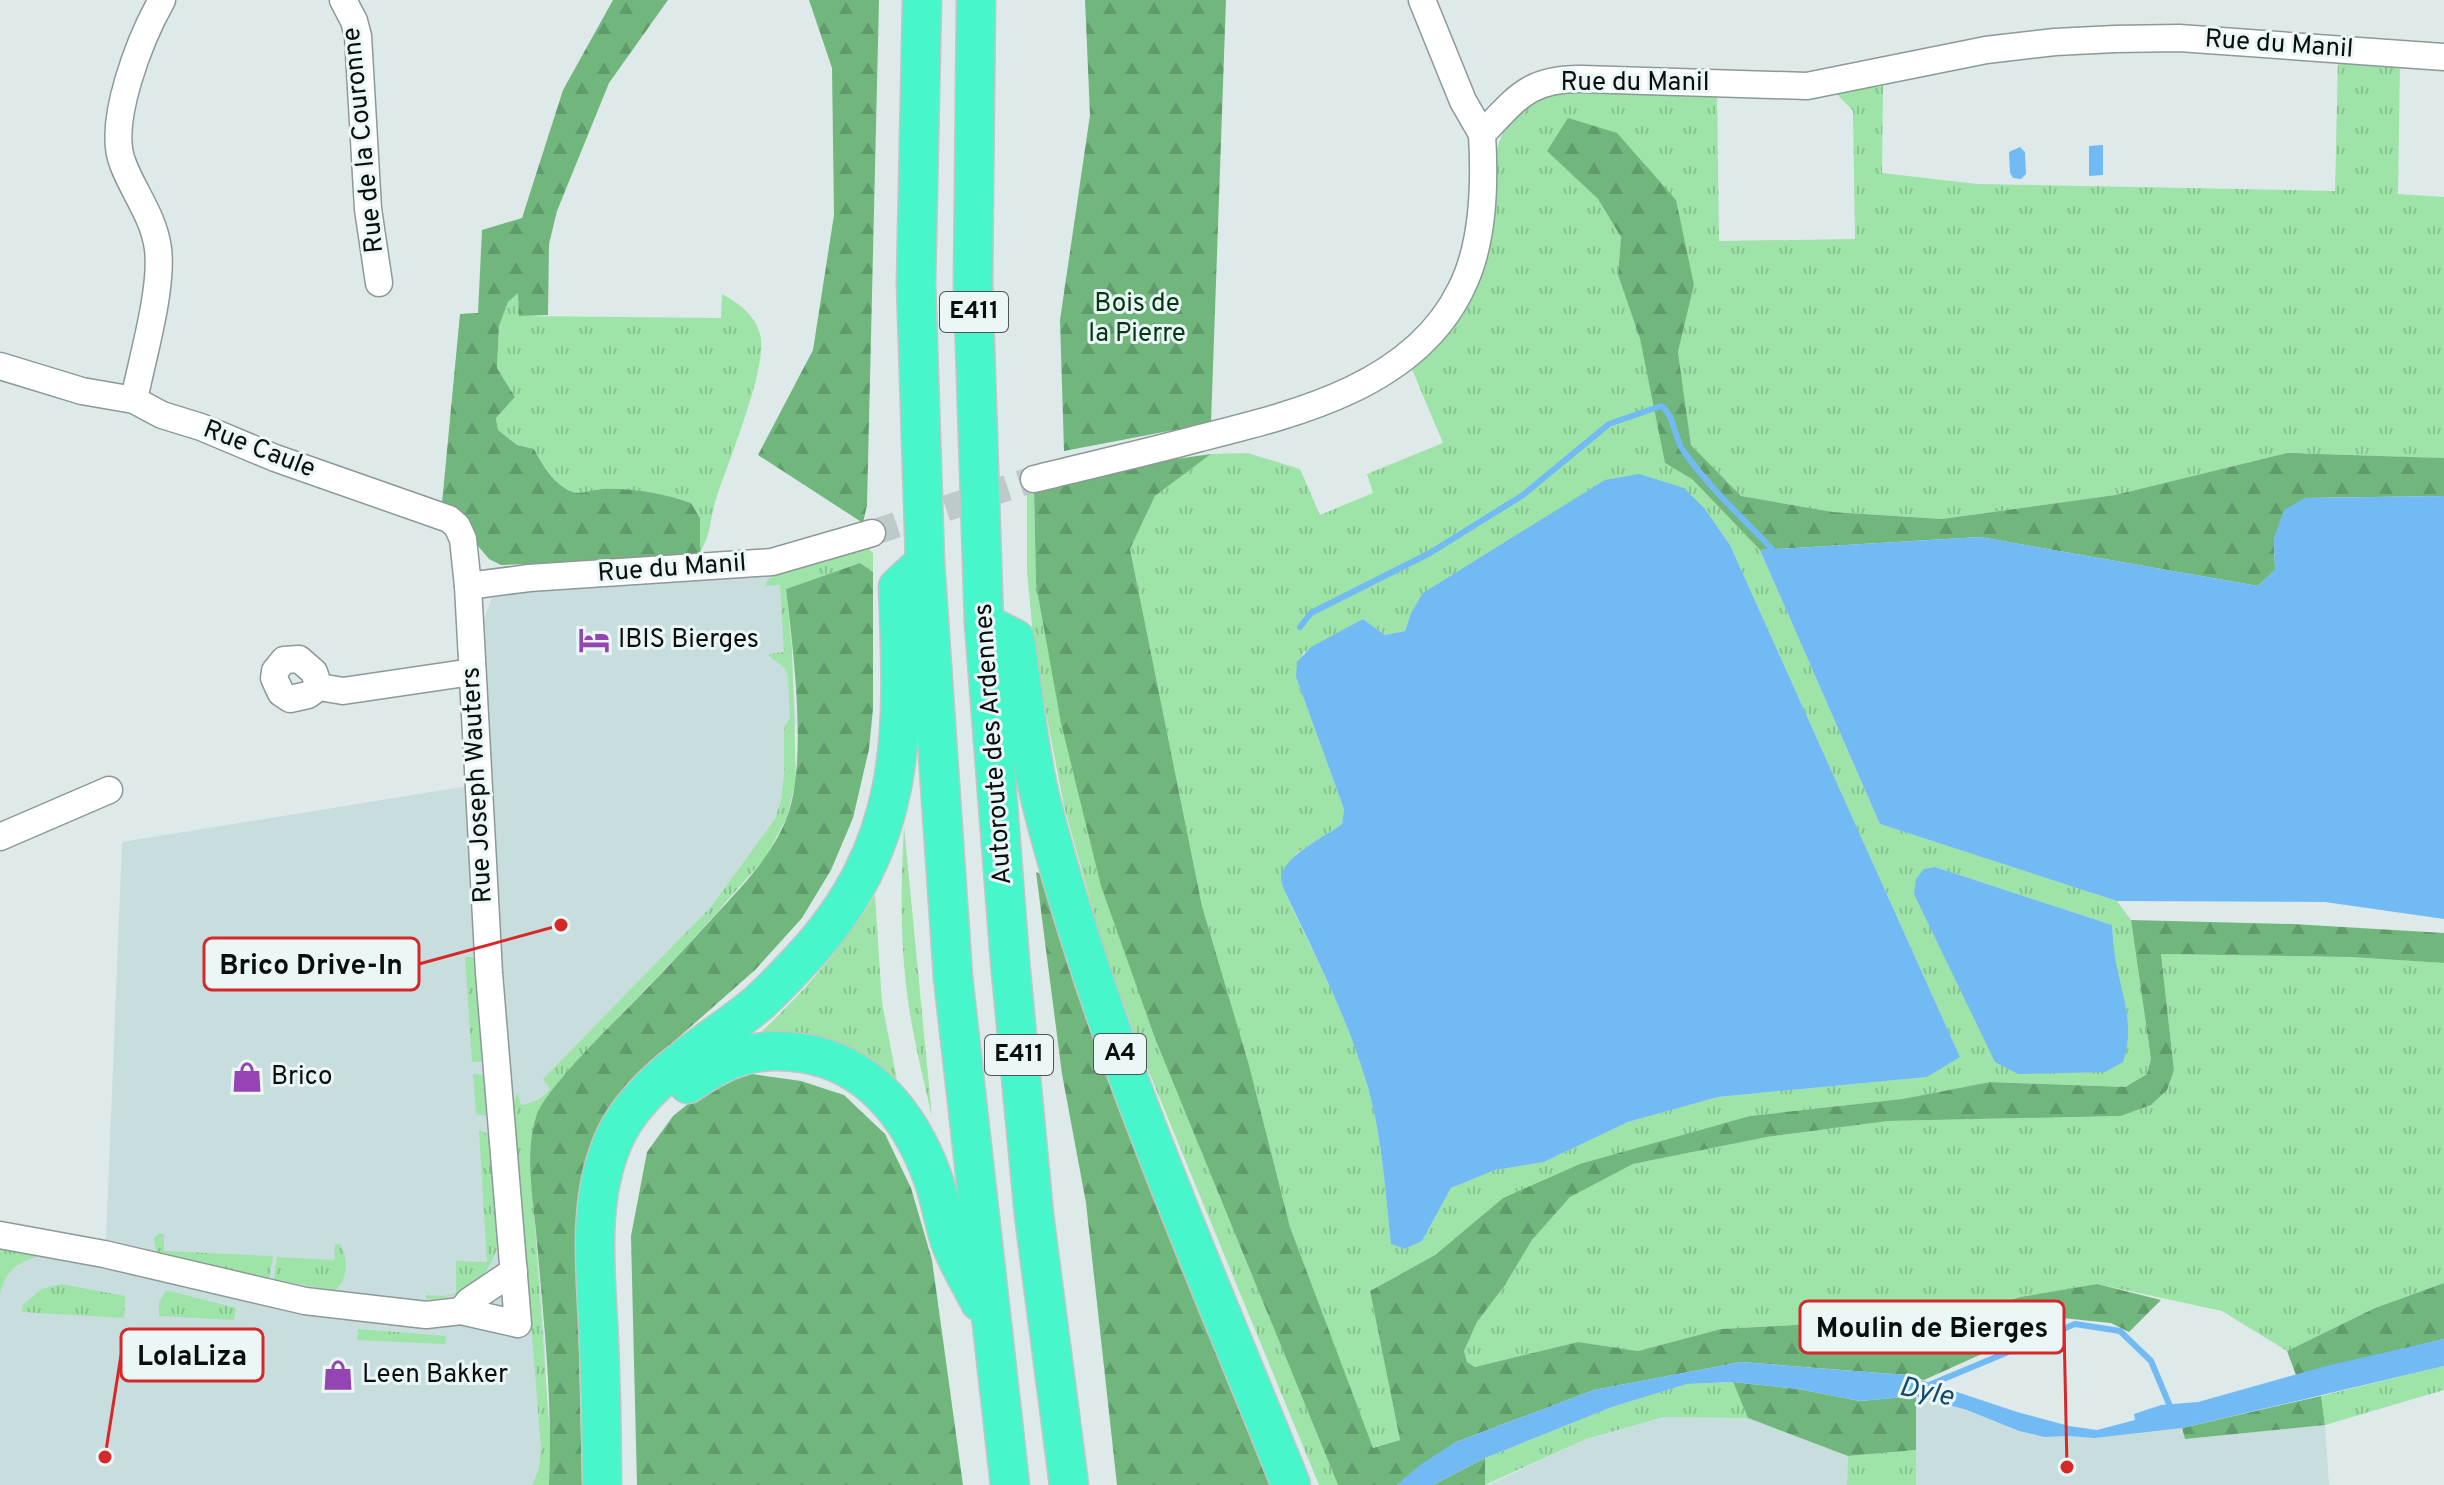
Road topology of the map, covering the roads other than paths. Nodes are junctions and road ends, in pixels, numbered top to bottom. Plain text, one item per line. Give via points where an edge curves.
1 (162, 0) edge
2 (343, 0) edge
3 (922, 0) edge
4 (976, 0) edge
5 (1422, 0) edge
6 (2444, 57) edge
7 (1482, 134) junction
8 (379, 283) dead end
9 (0, 366) edge
10 (134, 400) junction
11 (1034, 479) tunnel mouth
12 (872, 533) tunnel mouth
13 (925, 562) junction
14 (468, 586) junction
15 (984, 623) junction
16 (472, 672) junction
17 (319, 687) dead end
18 (109, 790) dead end
19 (0, 837) edge
20 (0, 1235) edge
21 (514, 1271) junction
22 (461, 1311) junction
23 (990, 1322) junction
24 (602, 1485) edge
25 (625, 1485) edge
26 (1010, 1485) edge
27 (1069, 1485) edge
28 (1291, 1485) edge

1 - 10 street via 131,72 118,141 158,248 158,276
2 - 8 street, Rue de la Couronne via 358,36 368,209
3 - 13 highway, E411 via 916,283
4 - 15 highway, Autoroute des Ardennes / E411 via 973,283
5 - 7 street
6 - 7 street, Rue du Manil via 2194,39 2115,39 1986,50 1807,86 1570,79 1524,92
7 - 11 street via 1474,257 1452,306 1405,358 1285,416
9 - 10 street, Rue Caule via 82,391
10 - 14 street, Rue Caule via 275,458 449,519 463,539
12 - 14 street, Rue du Manil via 772,562
13 - 23 highway, E411 via 953,977
13 - 24 highway via 898,587 901,713 893,791 873,856 825,934 754,1007 648,1090 630,1111 606,1159 595,1221
14 - 16 street, Rue Joseph Wauters
15 - 27 highway, Autoroute des Ardennes / E411 via 1034,1215
15 - 28 highway, A4 via 1015,639 1040,798 1084,951 1133,1090
16 - 17 street via 343,691
16 - 21 street, Rue Joseph Wauters via 489,973
18 - 19 street
20 - 22 street, Rue Joseph Wauters via 305,1301 426,1315
21 - 22 street
21 - 22 street, Rue Joseph Wauters via 518,1324
23 - 25 highway via 951,1244 933,1179 902,1114 857,1074 817,1055 771,1050 728,1059 662,1105 639,1139 623,1179 618,1236
23 - 26 highway, E411

